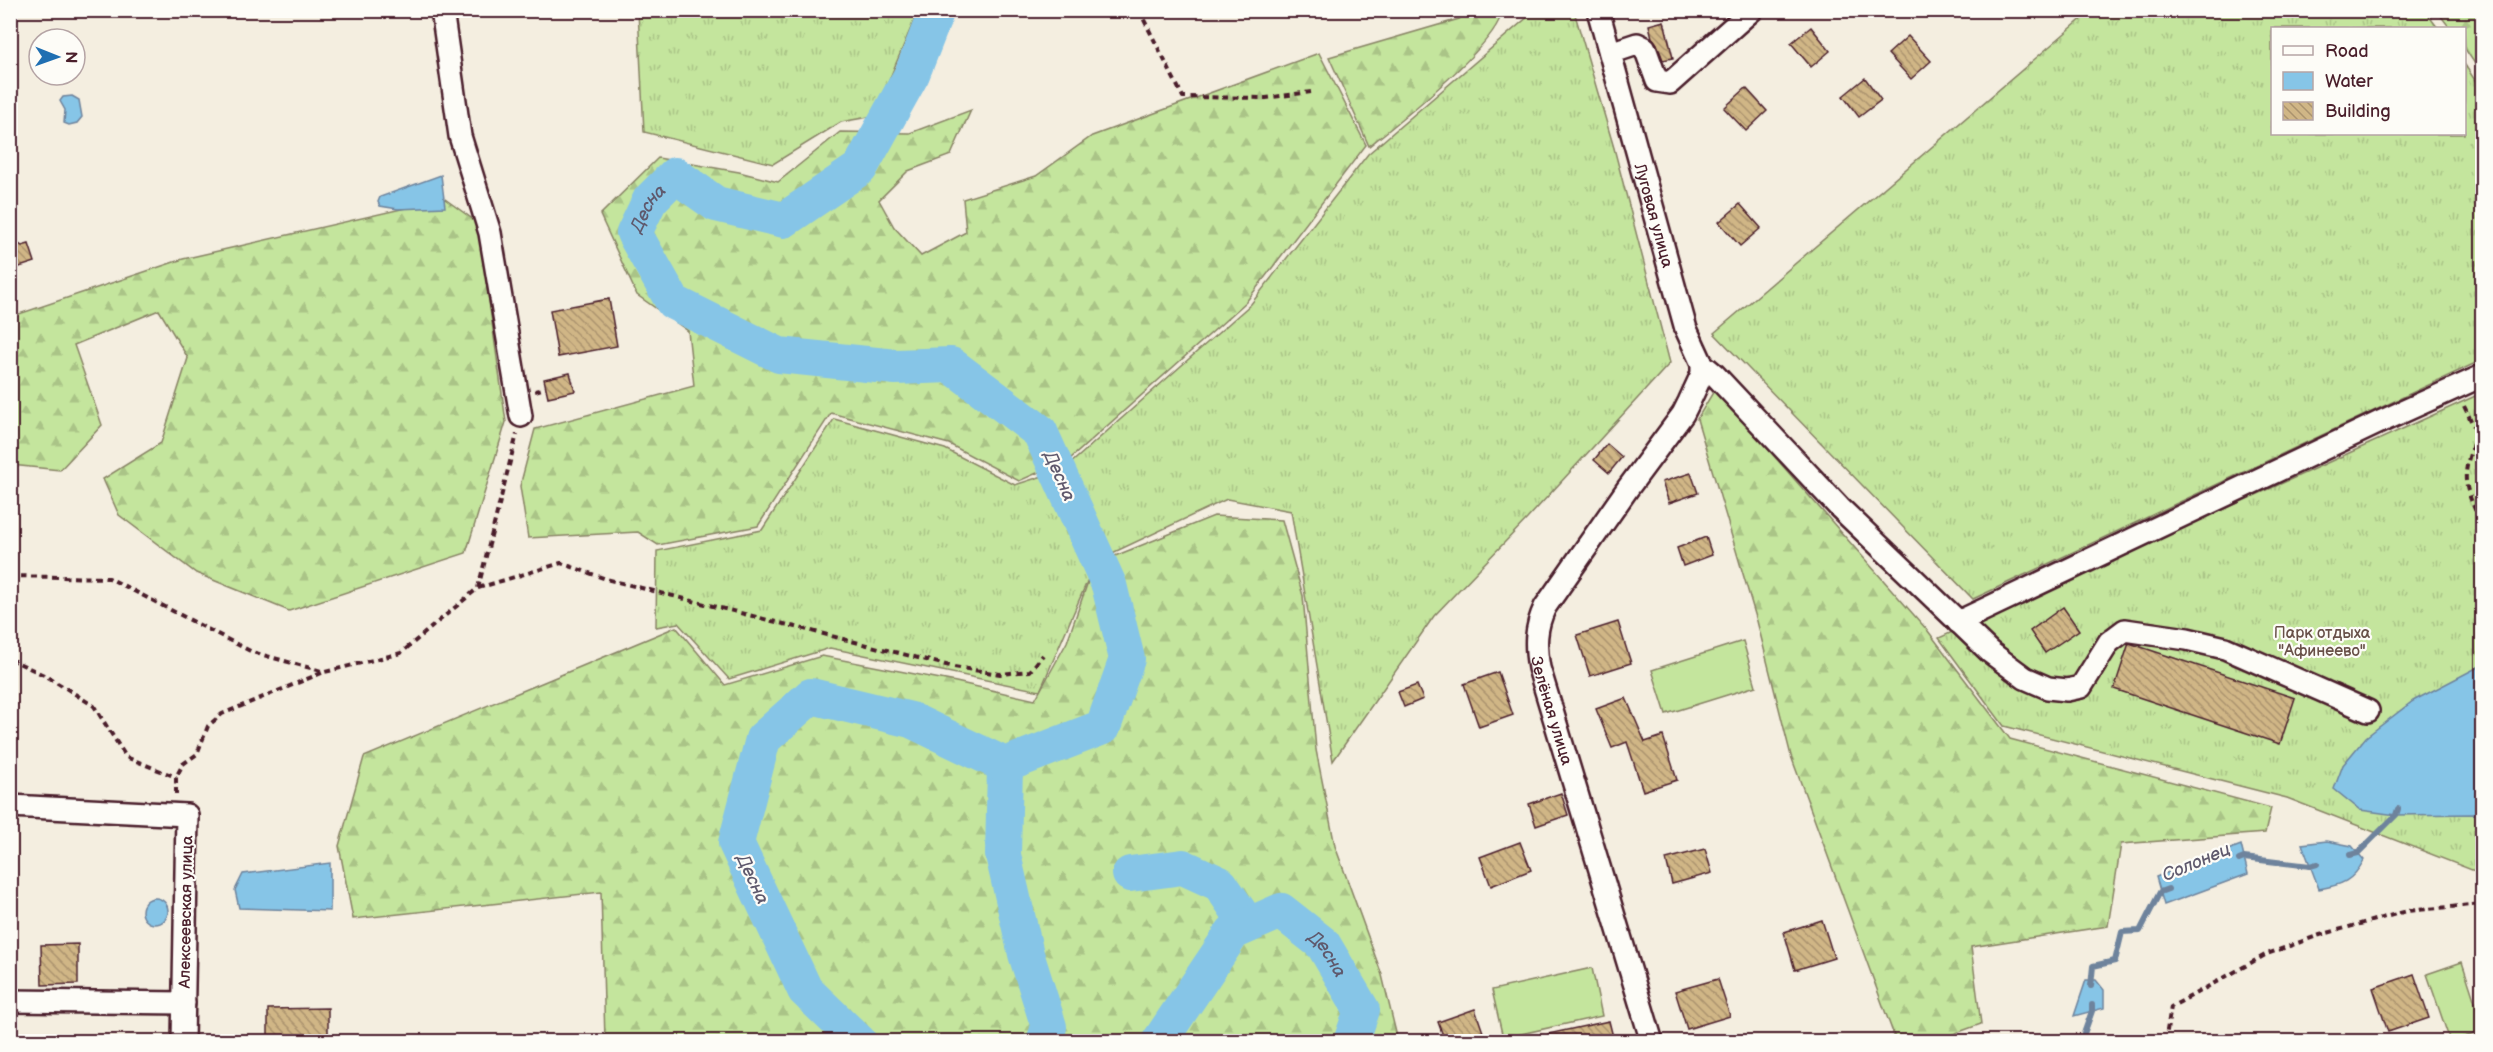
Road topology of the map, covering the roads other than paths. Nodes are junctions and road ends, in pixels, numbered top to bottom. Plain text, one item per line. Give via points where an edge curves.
1 (442, 10) edge
2 (1598, 10) edge
3 (1752, 10) edge
4 (1610, 53) junction
5 (1702, 364) junction
6 (2482, 376) edge
7 (521, 416) road end
8 (1958, 622) junction
9 (2368, 711) dead end
10 (10, 806) edge
11 (10, 1001) edge
12 (184, 1003) junction
13 (183, 1041) edge
14 (1652, 1041) edge

1 - 7 street via 460,136 490,233
2 - 4 street, Луговая улица
3 - 4 street via 1670,83 1657,81 1645,48 1637,44
4 - 5 street, Луговая улица via 1686,329
5 - 8 street via 1839,508
5 - 14 street, Зелёная улица via 1702,374 1683,414 1545,607 1535,636 1539,668
6 - 8 street
8 - 9 street via 2025,678 2048,688 2081,687 2109,642 2125,630 2225,648
10 - 12 street, Алексеевская улица via 187,815
11 - 12 street
12 - 13 street, Алексеевская улица

